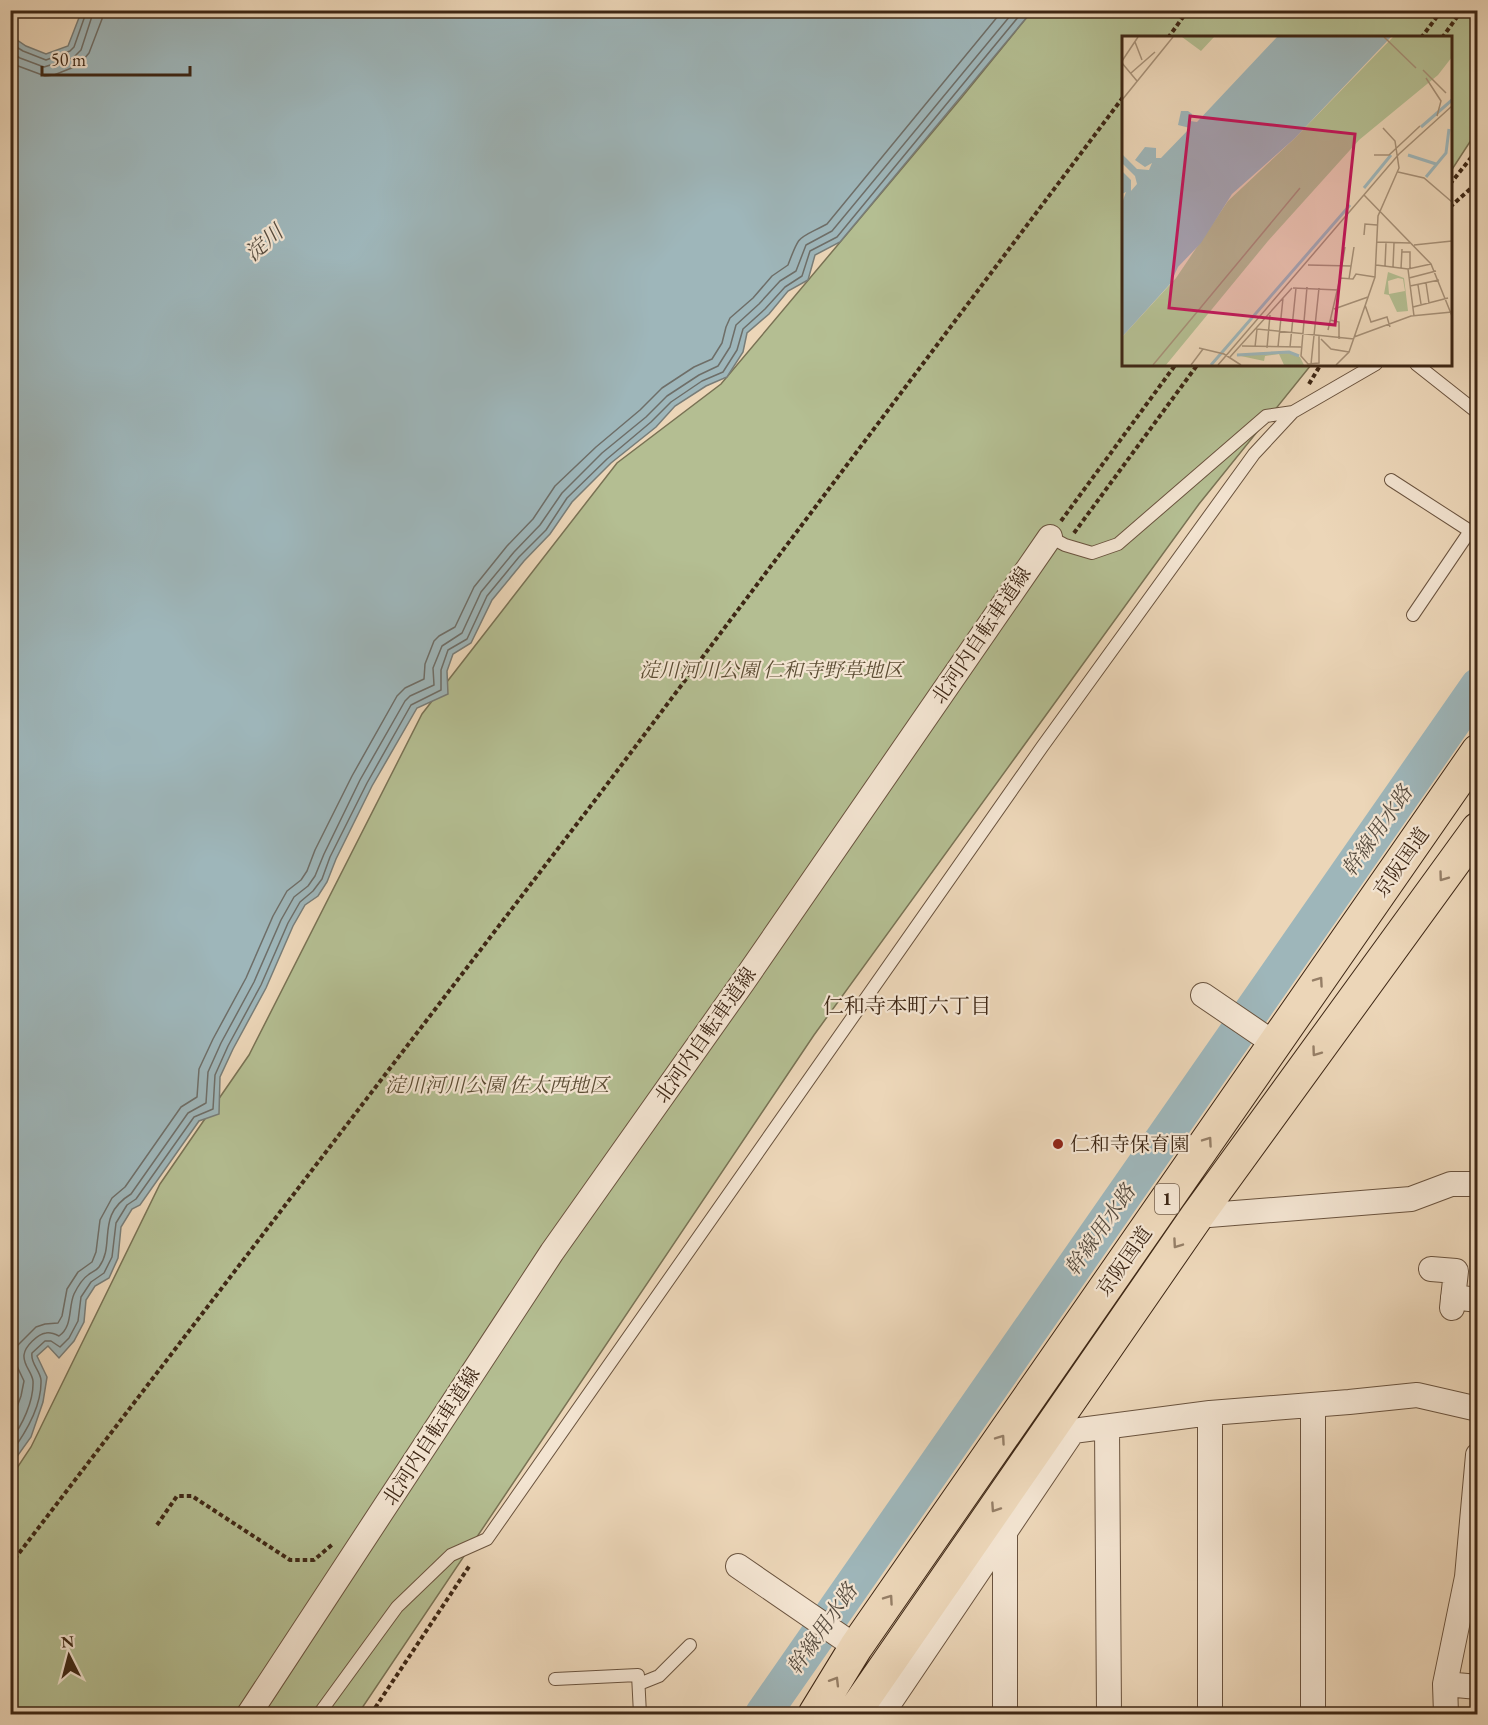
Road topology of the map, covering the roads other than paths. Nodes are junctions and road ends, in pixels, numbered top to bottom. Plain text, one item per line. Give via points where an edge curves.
1 (1373, 366) edge
2 (1419, 366) edge
3 (1293, 412) junction
4 (1478, 413) edge
5 (1391, 480) dead end
6 (1050, 537) joint
7 (1413, 615) dead end
8 (1478, 751) edge
9 (1478, 830) edge
10 (1203, 994) dead end
11 (1253, 1030) junction
12 (1478, 1184) edge
13 (1197, 1216) junction
14 (1431, 1269) dead end
15 (1478, 1300) edge
16 (1313, 1405) junction
17 (1478, 1408) edge
18 (1210, 1413) junction
19 (1062, 1427) junction
20 (1107, 1427) junction
21 (1478, 1455) edge
22 (1005, 1533) junction
23 (738, 1566) dead end
24 (1472, 1575) edge
25 (846, 1640) junction
26 (690, 1645) dead end
27 (555, 1679) dead end
28 (639, 1684) junction
29 (1445, 1684) junction
30 (1478, 1687) edge
31 (899, 1690) junction
32 (249, 1714) edge
33 (319, 1714) edge
34 (640, 1714) edge
35 (815, 1714) edge
36 (853, 1714) edge
37 (882, 1714) edge
38 (899, 1714) edge
39 (1005, 1714) edge
40 (1109, 1714) edge
41 (1210, 1714) edge
42 (1313, 1714) edge
43 (1446, 1714) edge

1 - 3 lane
2 - 4 lane
3 - 6 lane via 1266,416 1118,544 1092,552
3 - 33 lane via 1254,454 1049,738 487,1539 451,1555 397,1607
5 - 7 lane via 1470,531
6 - 32 street, 北河内自転車道線 via 552,1252
11 -> 8 highway, 京阪国道 / 1
9 -> 13 highway, 京阪国道 / 1
10 - 11 street
25 -> 11 highway, 京阪国道 / 1
12 - 13 street via 1451,1184 1411,1200
13 -> 19 highway, 京阪国道 / 1
14 - 15 street via 1456,1271 1452,1302
16 - 17 street via 1417,1395
16 - 18 street
16 - 42 street
18 - 20 street
18 - 41 street
19 - 20 street
19 - 22 street
19 -> 36 highway, 京阪国道 / 1
20 - 40 street
21 - 24 street
22 - 31 street
22 - 39 street
23 - 25 street
24 - 29 street
35 -> 25 highway, 京阪国道 / 1
26 - 28 lane via 659,1676
27 - 28 lane via 638,1675
28 - 34 lane
29 - 30 street
29 - 43 street
31 - 37 street
31 - 38 street

